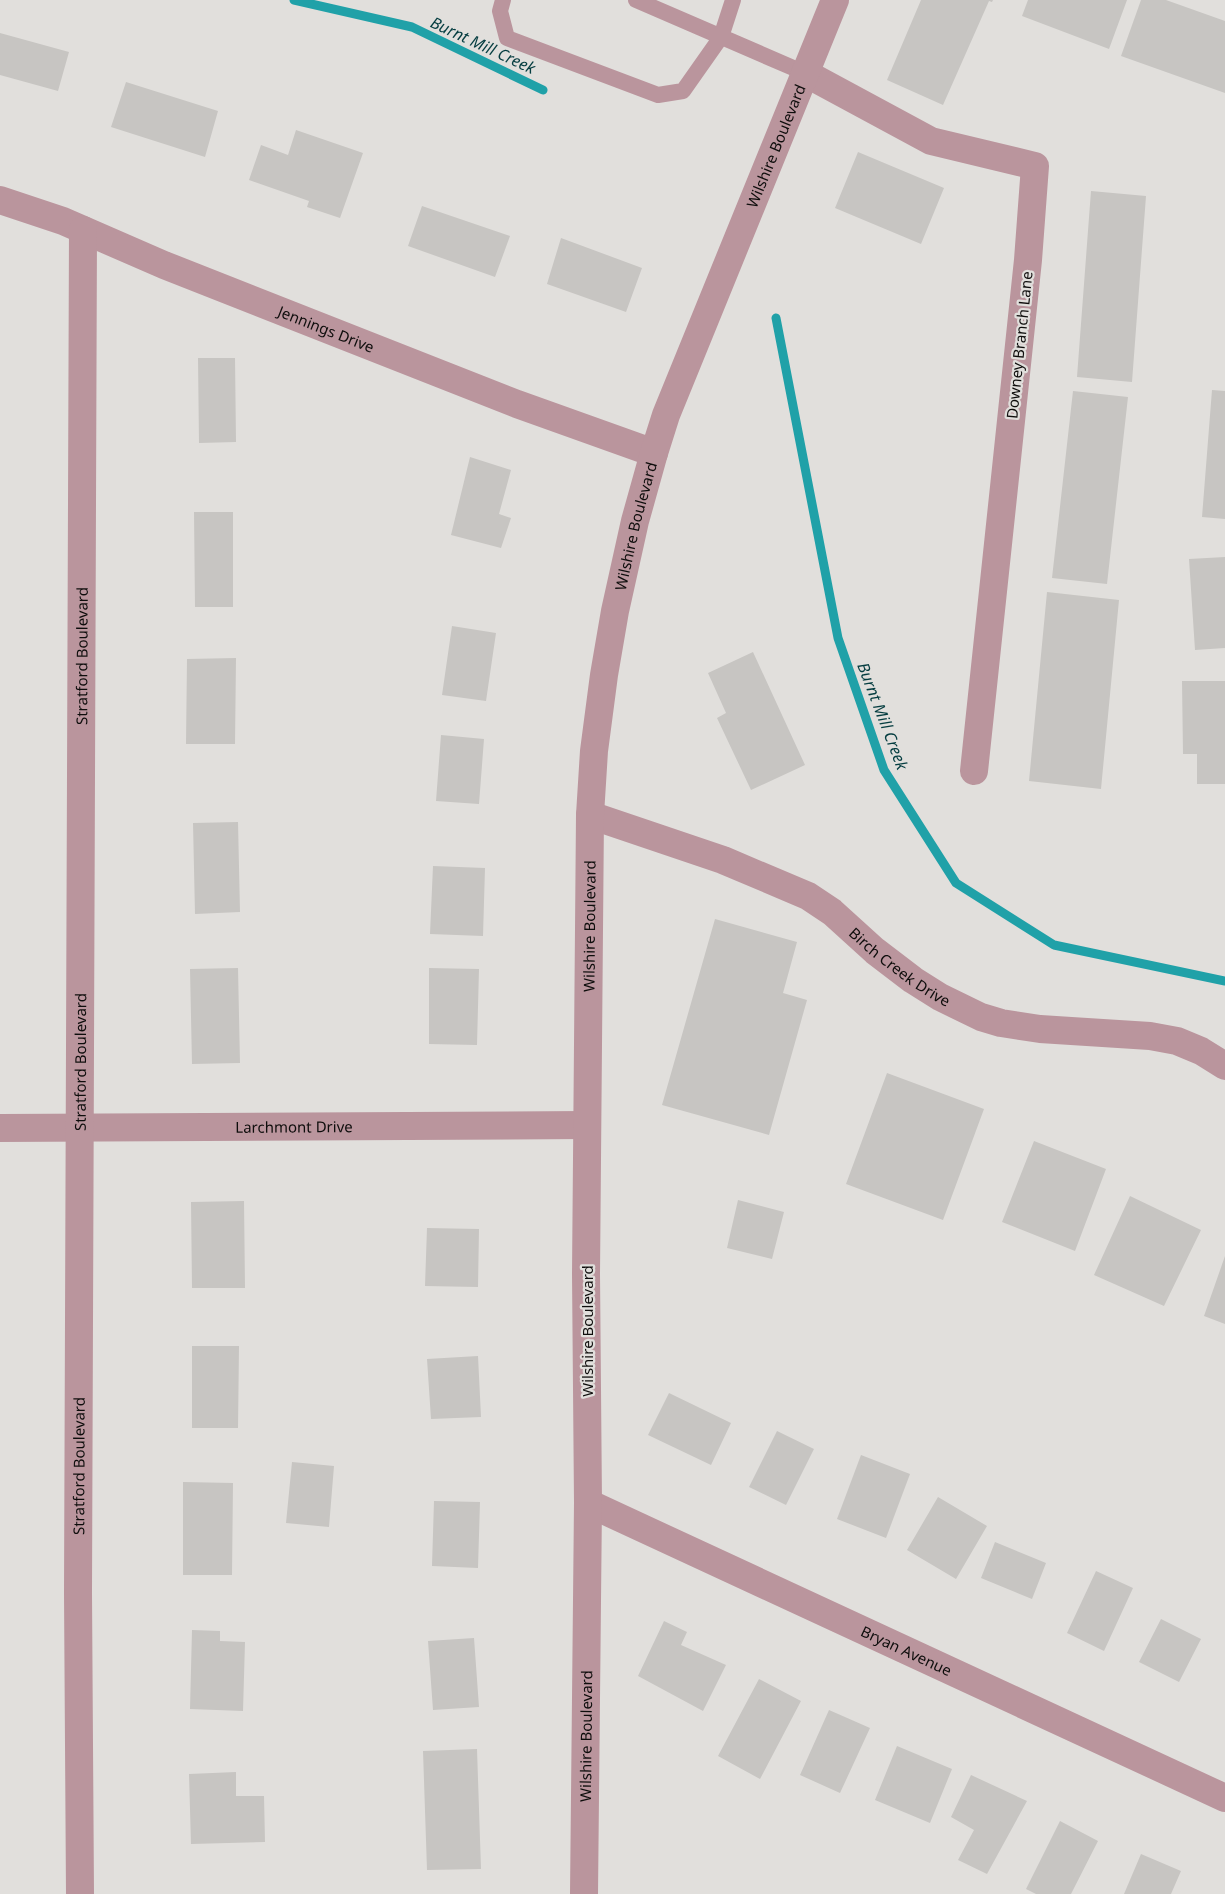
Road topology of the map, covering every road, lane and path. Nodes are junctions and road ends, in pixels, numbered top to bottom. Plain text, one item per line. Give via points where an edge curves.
1 (503, 0) edge
2 (636, 0) edge
3 (733, 0) edge
4 (835, 0) edge
5 (721, 37) junction
6 (806, 73) junction
7 (0, 200) edge
8 (83, 230) junction
9 (654, 453) junction
10 (974, 771) dead end
11 (590, 815) junction
12 (1225, 1066) edge
13 (587, 1125) junction
14 (80, 1127) junction
15 (0, 1128) edge
16 (588, 1503) junction
17 (1225, 1798) edge
18 (80, 1894) edge
19 (584, 1894) edge

1 - 5 lane via 500,11 507,38 658,95 683,91
2 - 5 lane
3 - 5 lane
4 - 6 street, Wilshire Boulevard
5 - 6 lane
6 - 9 street, Wilshire Boulevard via 666,415
6 - 10 street, Downey Branch Lane via 932,141 1035,166
7 - 8 street, Jennings Drive
8 - 9 street, Jennings Drive via 517,404
8 - 14 street, Stratford Boulevard
9 - 11 street, Wilshire Boulevard via 615,611 604,675
11 - 12 street, Birch Creek Drive via 723,860 808,896 913,980 981,1017 1040,1029 1150,1036 1185,1044
11 - 13 street, Wilshire Boulevard
13 - 14 street, Larchmont Drive
13 - 16 street, Wilshire Boulevard
14 - 15 street, Larchmont Drive
14 - 18 street, Stratford Boulevard
16 - 17 street, Bryan Avenue
16 - 19 street, Wilshire Boulevard

